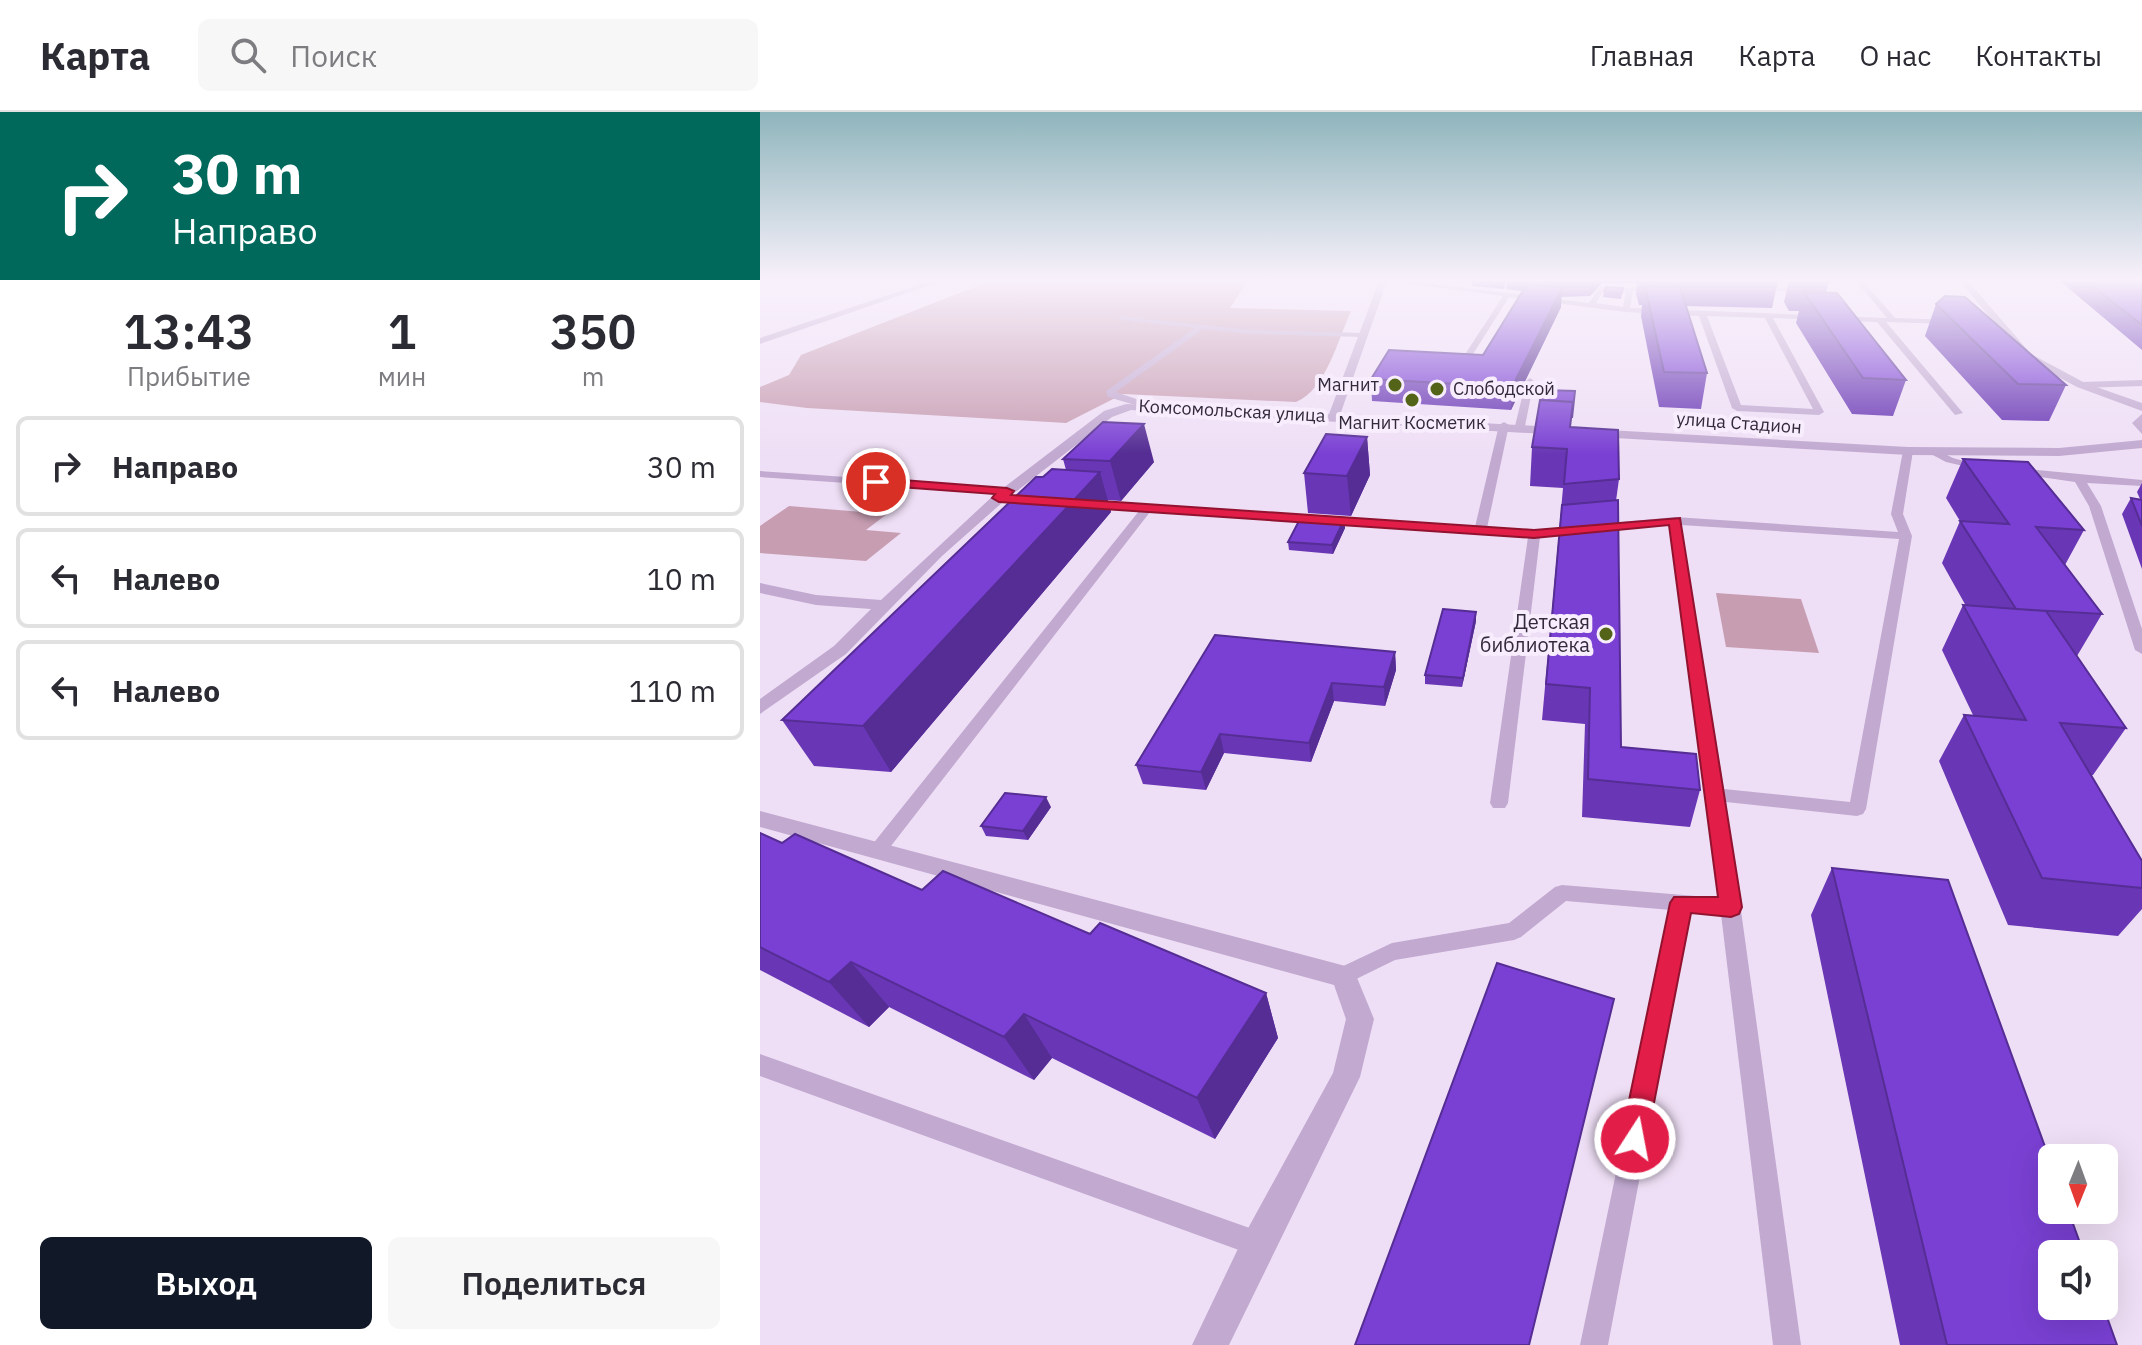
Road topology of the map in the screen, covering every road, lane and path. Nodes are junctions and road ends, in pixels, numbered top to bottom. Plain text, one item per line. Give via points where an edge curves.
1 (1185, 339) edge
2 (1362, 339) edge
3 (1479, 339) edge
4 (1711, 339) edge
5 (1780, 339) edge
6 (1895, 339) edge
7 (2008, 339) edge
8 (1464, 362) edge
9 (1530, 381) edge
10 (2142, 383) edge
11 (2081, 385) junction
12 (1145, 405) junction
13 (2142, 407) edge
14 (1958, 413) dead end
15 (1334, 416) junction
16 (2142, 418) edge
17 (1504, 425) junction
18 (1520, 426) junction
19 (2142, 430) edge
20 (2142, 444) edge
21 (1908, 451) junction
22 (1933, 451) junction
23 (1993, 469) edge
24 (2007, 470) edge
25 (760, 474) edge
26 (2079, 479) junction
27 (2142, 483) edge
28 (1008, 496) junction
29 (1076, 503) edge
30 (1147, 508) junction
31 (1675, 521) junction
32 (1480, 531) junction
33 (1534, 534) junction
34 (1906, 536) junction
35 (760, 588) edge
36 (886, 605) junction
37 (2142, 650) edge
38 (760, 708) edge
39 (1716, 795) junction
40 (1499, 803) dead end
41 (760, 819) edge
42 (877, 850) junction
43 (1682, 903) junction
44 (1731, 907) junction
45 (1344, 976) junction
46 (760, 1065) edge
47 (1258, 1244) junction
48 (1210, 1345) edge
49 (1594, 1345) edge
50 (1787, 1345) edge

1 - 12 lane via 1111,391
2 - 15 street, Комсомольская улица
3 - 8 lane
4 - 5 lane via 1737,408 1819,412
6 - 14 lane
7 - 11 street via 2027,356
9 - 18 lane
10 - 11 lane
11 - 13 street
12 - 15 street, Комсомольская улица
12 - 28 street, Комсомольская улица via 1108,414
15 - 17 street, улица Стадион
16 - 19 street
17 - 18 street, улица Стадион
17 - 32 lane
18 - 21 street, улица Стадион
20 - 22 street, улица Стадион via 2059,452
21 - 22 street, улица Стадион
21 - 34 lane via 1897,514
22 - 23 lane
24 - 26 lane
25 - 28 lane
26 - 27 lane
26 - 37 lane via 2095,506
28 - 36 street, Комсомольская улица
29 - 30 lane
30 - 32 lane
30 - 42 lane
31 - 33 lane
31 - 34 lane
31 - 39 lane
32 - 33 lane
33 - 40 lane
34 - 39 lane via 1857,809
35 - 36 street via 816,600
36 - 38 street, Комсомольская улица via 819,668
39 - 44 lane
41 - 42 street
42 - 45 street
43 - 44 lane
43 - 45 lane via 1562,893 1514,931 1392,952
43 - 49 lane
44 - 50 lane
45 - 47 street via 1360,1019 1346,1077
46 - 47 lane
47 - 48 street

